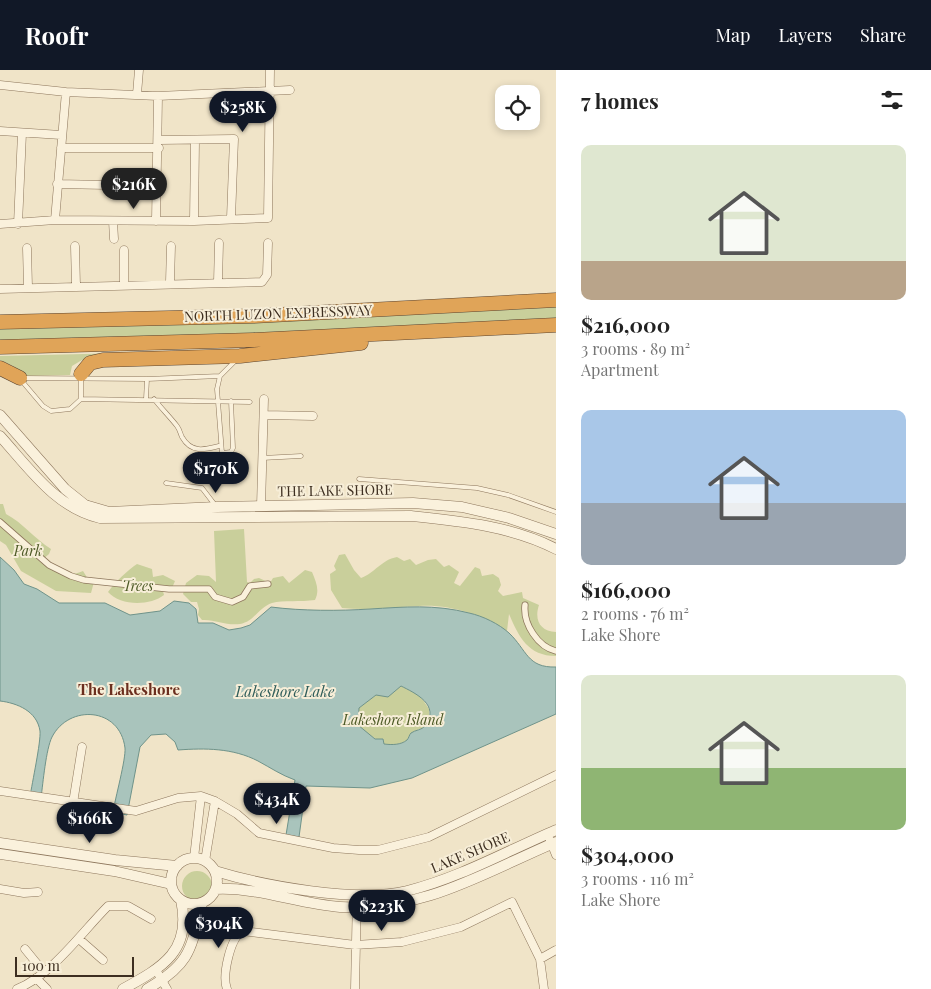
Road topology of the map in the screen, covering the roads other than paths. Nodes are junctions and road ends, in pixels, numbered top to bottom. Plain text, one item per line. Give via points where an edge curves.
1 (139, 70) edge
2 (270, 70) edge
3 (0, 85) edge
4 (290, 90) dead end
5 (269, 91) junction
6 (66, 92) junction
7 (137, 94) junction
8 (158, 96) junction
9 (0, 131) edge
10 (22, 133) junction
11 (61, 135) junction
12 (195, 140) junction
13 (159, 144) junction
14 (61, 148) junction
15 (57, 184) junction
16 (156, 186) junction
17 (231, 218) junction
18 (55, 220) junction
19 (113, 221) junction
20 (156, 221) junction
21 (194, 221) junction
22 (0, 224) edge
23 (18, 224) junction
24 (114, 240) dead end
25 (219, 243) dead end
26 (268, 243) dead end
27 (75, 246) dead end
28 (171, 246) dead end
29 (27, 248) dead end
30 (124, 250) dead end
31 (170, 282) junction
32 (218, 282) junction
33 (124, 284) junction
34 (76, 286) junction
35 (28, 287) junction
36 (0, 289) edge
37 (556, 300) edge
38 (0, 322) edge
39 (556, 325) edge
40 (390, 333) junction
41 (0, 347) edge
42 (240, 356) junction
43 (0, 368) edge
44 (81, 376) junction
45 (220, 376) junction
46 (20, 378) junction
47 (147, 379) junction
48 (81, 399) junction
49 (146, 399) junction
50 (154, 399) junction
51 (264, 399) dead end
52 (231, 401) junction
53 (219, 402) junction
54 (250, 402) dead end
55 (0, 415) edge
56 (264, 415) junction
57 (313, 416) dead end
58 (0, 436) edge
59 (219, 446) junction
60 (301, 456) dead end
61 (262, 458) junction
62 (40, 459) junction
63 (30, 468) junction
64 (359, 479) dead end
65 (166, 483) dead end
66 (221, 506) junction
67 (261, 506) junction
68 (556, 512) edge
69 (225, 518) junction
70 (0, 522) edge
71 (556, 534) edge
72 (556, 550) edge
73 (268, 584) dead end
74 (525, 605) dead end
75 (556, 651) edge
76 (82, 747) dead end
77 (556, 775) edge
78 (0, 791) edge
79 (201, 796) junction
80 (215, 801) junction
81 (73, 803) junction
82 (0, 843) edge
83 (554, 843) edge
84 (196, 844) junction
85 (207, 844) junction
86 (0, 854) edge
87 (194, 858) junction
88 (205, 861) junction
89 (177, 866) junction
90 (215, 870) junction
91 (171, 884) junction
92 (216, 889) junction
93 (0, 890) edge
94 (38, 892) dead end
95 (357, 894) junction
96 (181, 900) junction
97 (202, 903) junction
98 (356, 908) junction
99 (151, 919) dead end
100 (79, 939) junction
101 (355, 945) junction
102 (25, 950) dead end
103 (556, 950) edge
104 (540, 959) junction
105 (103, 960) dead end
106 (156, 970) junction
107 (43, 971) junction
108 (144, 977) junction
109 (36, 978) junction
110 (164, 986) edge
111 (149, 988) edge
112 (17, 989) edge
113 (47, 989) edge
114 (123, 989) edge
115 (227, 989) edge
116 (355, 989) edge
117 (544, 989) edge

1 - 7 street
2 - 5 street
3 - 6 street
4 - 5 street
5 - 8 street
5 - 17 street via 268,218
6 - 7 street
6 - 11 street
7 - 8 street
8 - 13 street
9 - 10 street
10 - 11 street
10 - 23 street
11 - 14 street
12 - 13 street
12 - 17 street via 234,139
12 - 21 street
13 - 14 street
13 - 16 street
14 - 15 street
15 - 16 street
15 - 18 street
16 - 20 street
17 - 21 street
18 - 19 street
18 - 23 street
19 - 20 street
19 - 24 street
20 - 21 street
22 - 23 street
25 - 32 street
26 - 32 street via 266,279 262,282
27 - 34 street
28 - 31 street
29 - 35 street
30 - 33 street
31 - 32 street
31 - 33 street
33 - 34 street
34 - 35 street
35 - 36 street
37 - 38 highway, NORTH LUZON EXPRESSWAY via 253,316
39 - 40 highway, NORTH LUZON EXPRESSWAY
40 - 41 highway, NORTH LUZON EXPRESSWAY
40 - 42 highway via 358,344
42 - 44 highway via 103,360 90,363
42 - 45 lane
43 - 46 highway
44 - 46 lane
44 - 47 lane
44 - 48 lane
45 - 47 lane
45 - 53 lane
46 - 48 lane via 50,411 70,409
47 - 49 lane
48 - 49 lane
49 - 50 lane
50 - 53 lane
50 - 59 lane via 189,446 197,450
51 - 56 street
52 - 53 lane
52 - 54 lane
52 - 59 lane via 232,452 222,453
53 - 59 lane
55 - 62 street, THE LAKE SHORE
56 - 57 street
56 - 61 street
58 - 63 street, THE LAKE SHORE
60 - 61 lane
61 - 67 street
62 - 63 street
62 - 66 street, THE LAKE SHORE via 75,498 85,505 109,512
63 - 69 street, THE LAKE SHORE via 57,498 84,514 118,520
64 - 68 lane via 477,488
65 - 66 lane via 202,488
66 - 67 street, THE LAKE SHORE
66 - 69 street
67 - 71 street, THE LAKE SHORE via 413,503 462,507
69 - 72 street, THE LAKE SHORE via 411,516 506,531
70 - 73 street via 59,572 84,580 170,589 209,589 215,597 232,602 243,596 250,586
74 - 75 street via 525,614 537,640 547,649
76 - 81 street
77 - 80 street via 429,837 378,850 332,848 262,834
78 - 81 street
79 - 80 street
79 - 81 street via 178,798 136,811
79 - 84 street
80 - 85 street
82 - 89 street
83 - 95 street, LAKE SHORE via 405,891
83 - 98 street, LAKE SHORE via 443,892 406,904
84 - 85 street
84 - 87 street
85 - 88 street
86 - 91 street via 114,871
87 - 88 street
87 - 89 street
88 - 90 street
89 - 91 street
90 - 92 street
90 - 95 street, LAKE SHORE via 241,879
91 - 96 street
92 - 97 street
92 - 98 street, LAKE SHORE via 240,889
93 - 94 street
95 - 98 street
96 - 97 street via 187,904
96 - 106 street via 185,918 182,936 172,955
97 - 110 street via 187,954
98 - 101 street
99 - 100 street via 128,906 108,906
100 - 105 street
100 - 107 street
101 - 104 street via 402,942 441,933 461,927 512,902
101 - 115 street via 243,931 232,942 225,978
101 - 116 street
102 - 107 street
103 - 104 street
104 - 117 street
106 - 108 street
106 - 110 street
107 - 109 street
108 - 111 street
108 - 114 street
109 - 112 street
109 - 113 street
110 - 111 street

